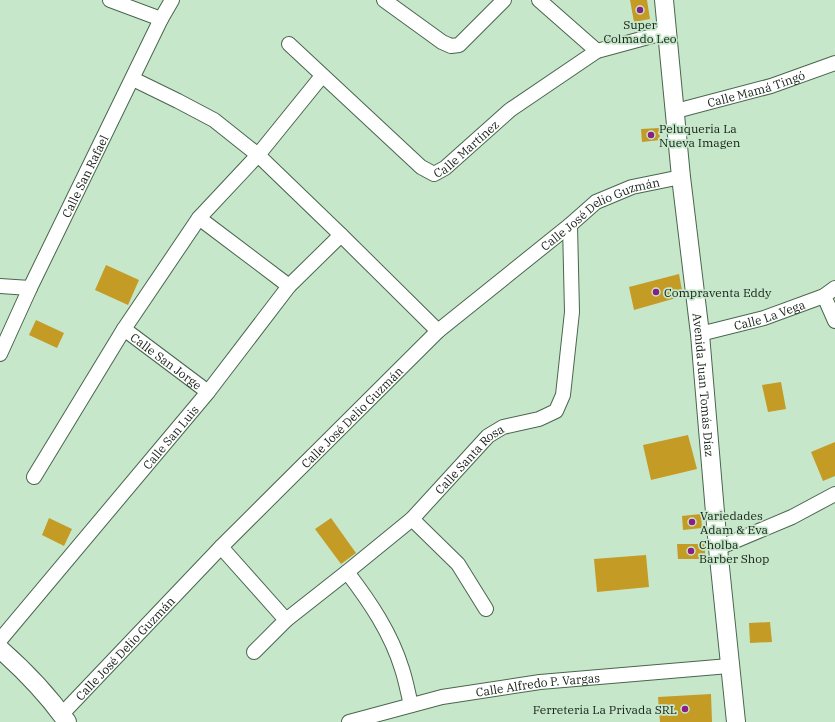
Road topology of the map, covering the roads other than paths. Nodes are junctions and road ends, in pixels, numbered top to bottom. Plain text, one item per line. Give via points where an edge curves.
1 (110, 0) edge
2 (172, 0) edge
3 (384, 0) edge
4 (504, 0) edge
5 (540, 0) edge
6 (664, 0) edge
7 (161, 19) junction
8 (667, 32) junction
9 (289, 44) dead end
10 (597, 51) junction
11 (835, 63) edge
12 (322, 76) junction
13 (133, 79) junction
14 (676, 111) junction
15 (258, 155) junction
16 (681, 177) junction
17 (199, 218) junction
18 (570, 225) junction
19 (341, 235) junction
20 (0, 286) edge
21 (289, 286) junction
22 (30, 288) junction
23 (830, 292) edge
24 (835, 321) edge
25 (124, 328) junction
26 (438, 331) junction
27 (700, 334) junction
28 (0, 354) edge
29 (208, 392) junction
30 (34, 477) dead end
31 (835, 494) edge
32 (412, 519) junction
33 (221, 546) junction
34 (718, 548) junction
35 (347, 572) junction
36 (486, 608) dead end
37 (286, 620) junction
38 (0, 640) edge
39 (0, 649) edge
40 (254, 652) dead end
41 (729, 666) junction
42 (411, 705) junction
43 (65, 718) edge
44 (349, 722) edge
45 (736, 722) edge

1 - 7 street
2 - 7 street, Calle San Rafael
3 - 4 street via 451,46 459,45
5 - 10 street
6 - 8 street, Avenida Juan Tomás Díaz
7 - 13 street, Calle San Rafael
8 - 10 street, Calle Martínez
8 - 14 street, Avenida Juan Tomás Díaz
9 - 12 street, Calle Martínez
10 - 12 street, Calle Martínez via 510,110 445,168 434,174 421,167
11 - 14 street, Calle Mamá Tingó via 771,86
12 - 15 street
13 - 15 street via 214,120
13 - 22 street, Calle San Rafael
14 - 16 street, Avenida Juan Tomás Díaz
15 - 17 street
15 - 19 street
16 - 18 street, Calle José Delio Guzmán via 632,187 596,202
16 - 27 street, Avenida Juan Tomás Díaz
17 - 21 street
17 - 25 street
18 - 26 street, Calle José Delio Guzmán
18 - 32 street, Calle Santa Rosa via 572,312 563,395 556,410 539,419 503,427 488,436
19 - 21 street, Calle San Luis
19 - 26 street
20 - 22 street
21 - 29 street, Calle San Luis
22 - 28 street, Calle San Rafael
23 - 24 street
23 - 27 street, Calle La Vega via 764,318
25 - 29 street, Calle San Jorge
25 - 30 street
26 - 33 street, Calle José Delio Guzmán
27 - 34 street, Avenida Juan Tomás Díaz
29 - 38 street, Calle San Luis
31 - 34 street via 792,517
32 - 35 street, Calle Santa Rosa
32 - 36 street via 458,564
33 - 37 street
33 - 43 street, Calle José Delio Guzmán
34 - 41 street, Avenida Juan Tomás Díaz
35 - 37 street, Calle Santa Rosa
35 - 42 street via 388,633 402,668
37 - 40 street, Calle Santa Rosa
39 - 43 street via 31,678
41 - 42 street, Calle Alfredo P. Vargas via 540,682 442,697
41 - 45 street, Avenida Juan Tomás Díaz
42 - 44 street, Calle Alfredo P. Vargas

